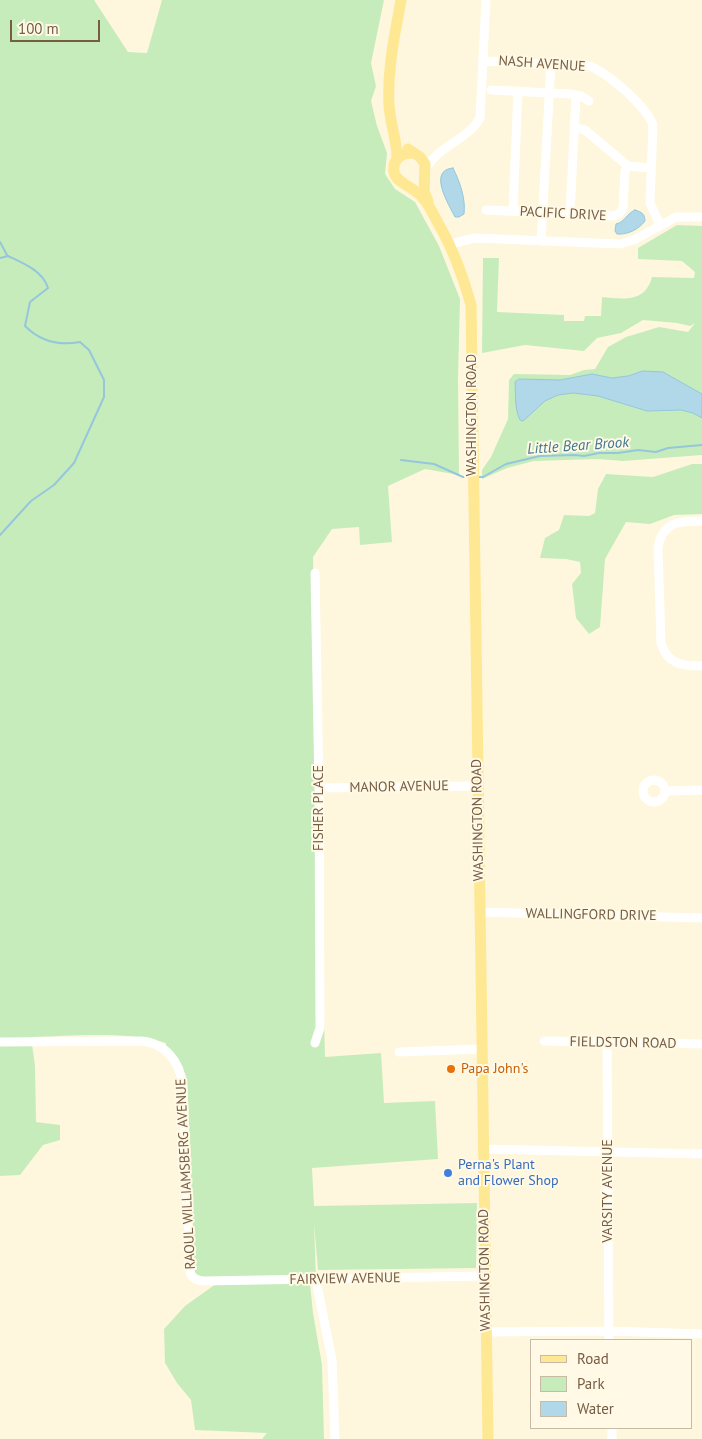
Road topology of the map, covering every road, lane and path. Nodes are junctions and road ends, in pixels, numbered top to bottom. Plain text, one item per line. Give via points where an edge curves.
1 (401, 0) edge
2 (486, 0) edge
3 (483, 61) junction
4 (551, 64) junction
5 (491, 90) dead end
6 (518, 91) junction
7 (549, 93) junction
8 (576, 95) junction
9 (589, 101) dead end
10 (391, 119) junction
11 (574, 127) junction
12 (440, 151) junction
13 (414, 154) junction
14 (398, 158) junction
15 (628, 166) junction
16 (651, 168) junction
17 (425, 171) junction
18 (408, 185) junction
19 (430, 209) junction
20 (486, 210) dead end
21 (513, 211) junction
22 (542, 212) junction
23 (570, 214) junction
24 (702, 217) edge
25 (660, 225) junction
26 (541, 241) junction
27 (450, 244) junction
28 (702, 521) edge
29 (315, 573) dead end
30 (702, 666) edge
31 (478, 786) junction
32 (319, 788) junction
33 (702, 790) edge
34 (665, 791) dead end
35 (479, 912) junction
36 (702, 918) edge
37 (544, 1041) dead end
38 (0, 1042) edge
39 (607, 1042) junction
40 (315, 1043) dead end
41 (702, 1044) edge
42 (482, 1049) junction
43 (399, 1052) dead end
44 (483, 1149) junction
45 (608, 1152) junction
46 (702, 1154) edge
47 (485, 1276) junction
48 (316, 1280) junction
49 (204, 1281) joint
50 (486, 1332) junction
51 (702, 1334) edge
52 (609, 1336) edge
53 (335, 1439) edge
54 (488, 1439) edge

1 - 10 main road via 390,65
2 - 3 street
3 - 4 street, NASH AVENUE
3 - 12 street via 480,118 476,127
4 - 7 street
4 - 16 street, NASH AVENUE via 590,66 600,70 644,108 653,124
5 - 6 street
6 - 7 street
6 - 21 street
7 - 8 street
7 - 22 street
8 - 9 street
8 - 11 street
10 - 13 main road, WASHINGTON ROAD via 402,141
10 - 14 main road
11 - 15 street via 585,130
11 - 23 street
12 - 13 street
12 - 17 street
13 - 14 main road via 402,154
13 - 17 main road, WASHINGTON ROAD via 423,160
14 - 18 main road, WASHINGTON ROAD via 394,167 396,176
15 - 16 street
15 - 23 street, PACIFIC DRIVE via 623,208 619,214
16 - 25 street, NASH AVENUE via 650,203
17 - 18 main road via 418,182
17 - 19 main road, WASHINGTON ROAD via 424,191
18 - 19 main road, WASHINGTON ROAD
19 - 27 main road, WASHINGTON ROAD
20 - 21 street, PACIFIC DRIVE
21 - 22 street, PACIFIC DRIVE
22 - 23 street, PACIFIC DRIVE
22 - 26 street
24 - 25 street via 676,217
25 - 26 street via 620,244
26 - 27 street via 475,238
27 - 31 main road, WASHINGTON ROAD via 471,305
28 - 30 street via 682,521 670,526 662,535 658,548 663,649 677,664
29 - 32 street, FISHER PLACE
31 - 32 street, MANOR AVENUE
31 - 35 main road, WASHINGTON ROAD
32 - 40 street, FISHER PLACE via 320,1028
33 - 34 street
35 - 36 street, WALLINGFORD DRIVE
35 - 42 main road, WASHINGTON ROAD
37 - 39 street, FIELDSTON ROAD
38 - 49 street, RAOUL WILLIAMSBERG AVENUE via 141,1041 161,1047 173,1058 180,1070 183,1086 190,1271 195,1279
39 - 41 street, FIELDSTON ROAD
39 - 45 street, VARSITY AVENUE
42 - 43 street
42 - 44 main road, WASHINGTON ROAD
44 - 45 street
44 - 47 main road, WASHINGTON ROAD
45 - 46 street
45 - 52 street, VARSITY AVENUE
47 - 48 street, FAIRVIEW AVENUE
47 - 50 main road, WASHINGTON ROAD
48 - 49 street, FAIRVIEW AVENUE
48 - 53 street via 333,1368
50 - 52 street
50 - 54 main road, WASHINGTON ROAD
51 - 52 street

